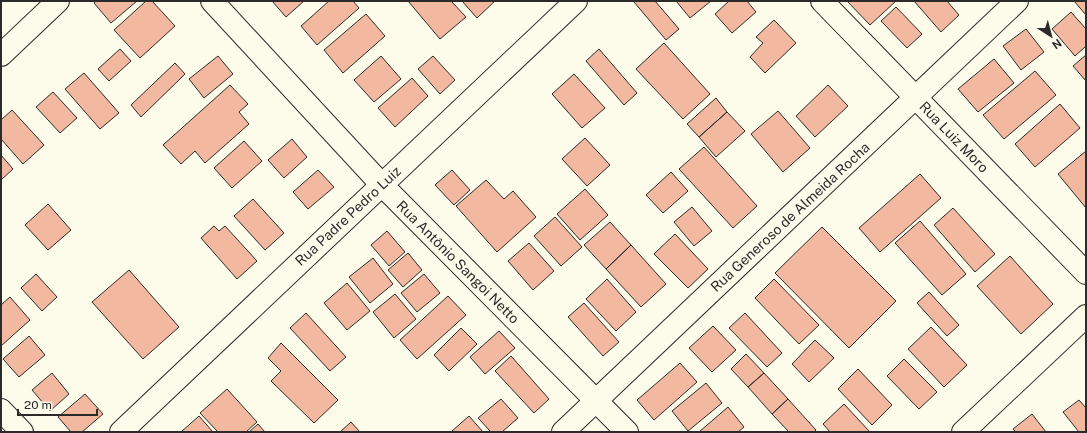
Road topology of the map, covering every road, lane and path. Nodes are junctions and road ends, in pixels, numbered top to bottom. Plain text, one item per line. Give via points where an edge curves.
1 (58, 1) edge
2 (212, 1) edge
3 (576, 1) edge
4 (822, 1) edge
5 (1017, 1) edge
6 (1, 54) edge
7 (916, 97) junction
8 (382, 185) junction
9 (1086, 273) edge
10 (1086, 316) edge
11 (596, 401) junction
12 (1, 410) edge
13 (22, 432) edge
14 (121, 432) edge
15 (563, 432) edge
16 (627, 432) edge
17 (963, 432) edge

1 - 6 street
2 - 8 street, Rua Antônio Sangoi Netto
3 - 8 street, Rua Padre Pedro Luiz
4 - 7 street, Rua Luiz Moro
5 - 7 street, Rua Generoso de Almeida Rocha
7 - 9 street, Rua Luiz Moro
7 - 11 street, Rua Generoso de Almeida Rocha
8 - 11 street, Rua Antônio Sangoi Netto
8 - 14 street, Rua Padre Pedro Luiz
10 - 17 street
11 - 15 street, Rua Generoso de Almeida Rocha
11 - 16 street, Rua Antônio Sangoi Netto
12 - 13 street

